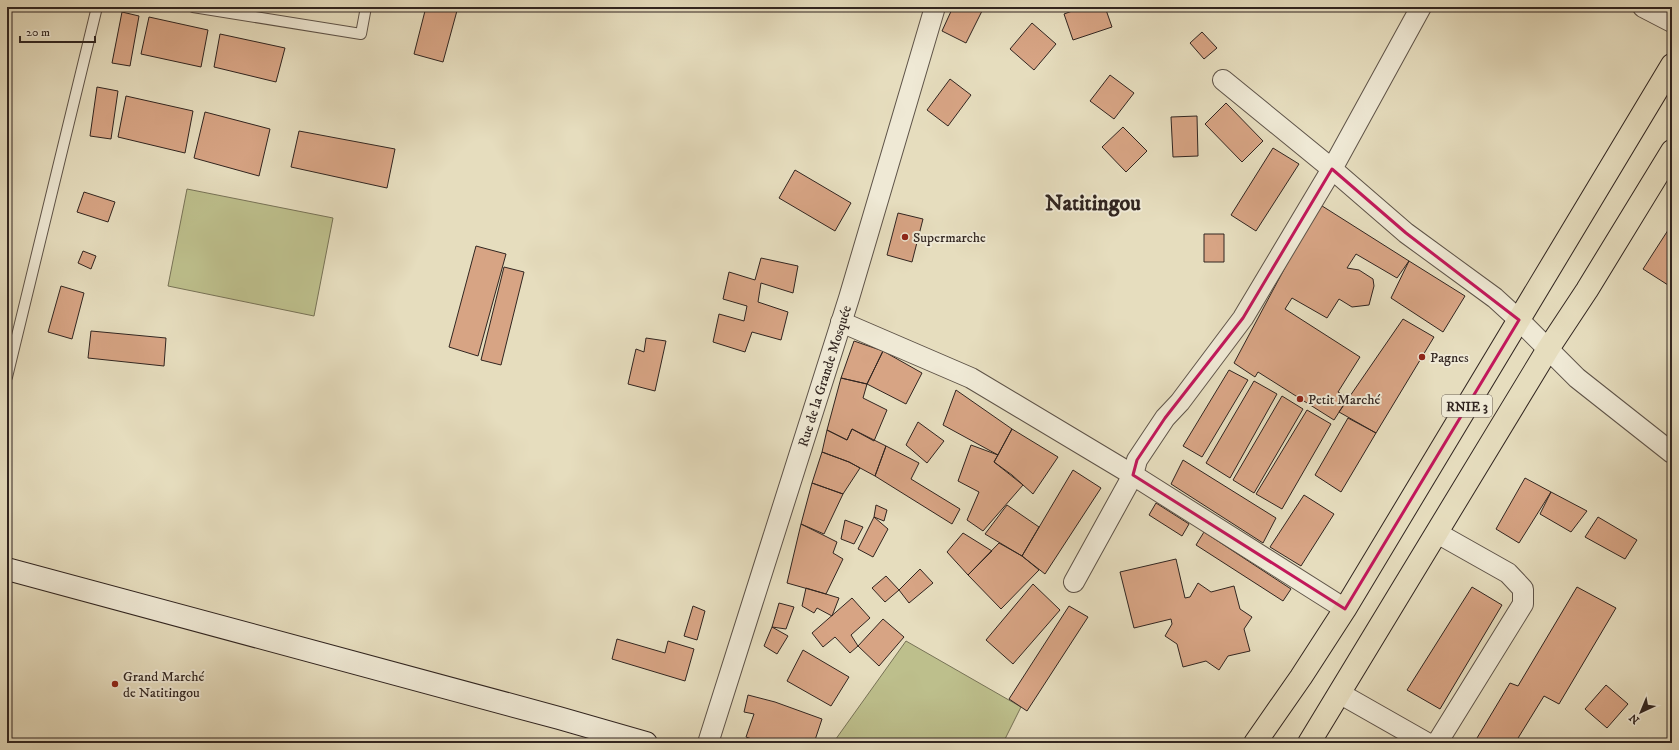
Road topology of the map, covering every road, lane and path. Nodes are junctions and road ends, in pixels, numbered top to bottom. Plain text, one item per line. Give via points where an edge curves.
1 (97, 7) edge
2 (192, 7) edge
3 (366, 7) edge
4 (936, 7) edge
5 (1421, 7) edge
6 (1643, 7) edge
7 (1672, 22) edge
8 (1672, 65) edge
9 (1223, 80) dead end
10 (1672, 151) edge
11 (1332, 169) junction
12 (1519, 320) junction
13 (841, 322) junction
14 (1548, 349) junction
15 (7, 377) edge
16 (1672, 453) edge
17 (1133, 475) junction
18 (1437, 533) junction
19 (7, 569) edge
20 (1074, 582) dead end
21 (1345, 609) junction
22 (1340, 693) junction
23 (646, 743) edge
24 (708, 743) edge
25 (1254, 743) edge
26 (1309, 743) edge
27 (1427, 743) edge
28 (1437, 743) edge

1 - 15 lane
2 - 3 lane via 361,34
4 - 13 street, Rue de la Grande Mosquée
5 - 11 street
6 - 7 street
8 - 12 highway, RNIE 3
9 - 11 street
10 - 14 highway, RNIE 3
11 - 12 street via 1406,233 1495,298
11 - 17 street via 1243,318 1180,402 1164,418 1137,460
12 - 14 street
12 - 21 highway, RNIE 3
13 - 17 street via 971,378
13 - 24 street, Rue de la Grande Mosquée
14 - 16 street via 1577,378
14 - 18 highway, RNIE 3
17 - 20 street
17 - 21 street
18 - 22 highway, RNIE 3
18 - 28 street via 1508,573 1523,589 1523,604
19 - 23 street
21 - 25 highway, RNIE 3
22 - 26 highway, RNIE 3
22 - 27 street

